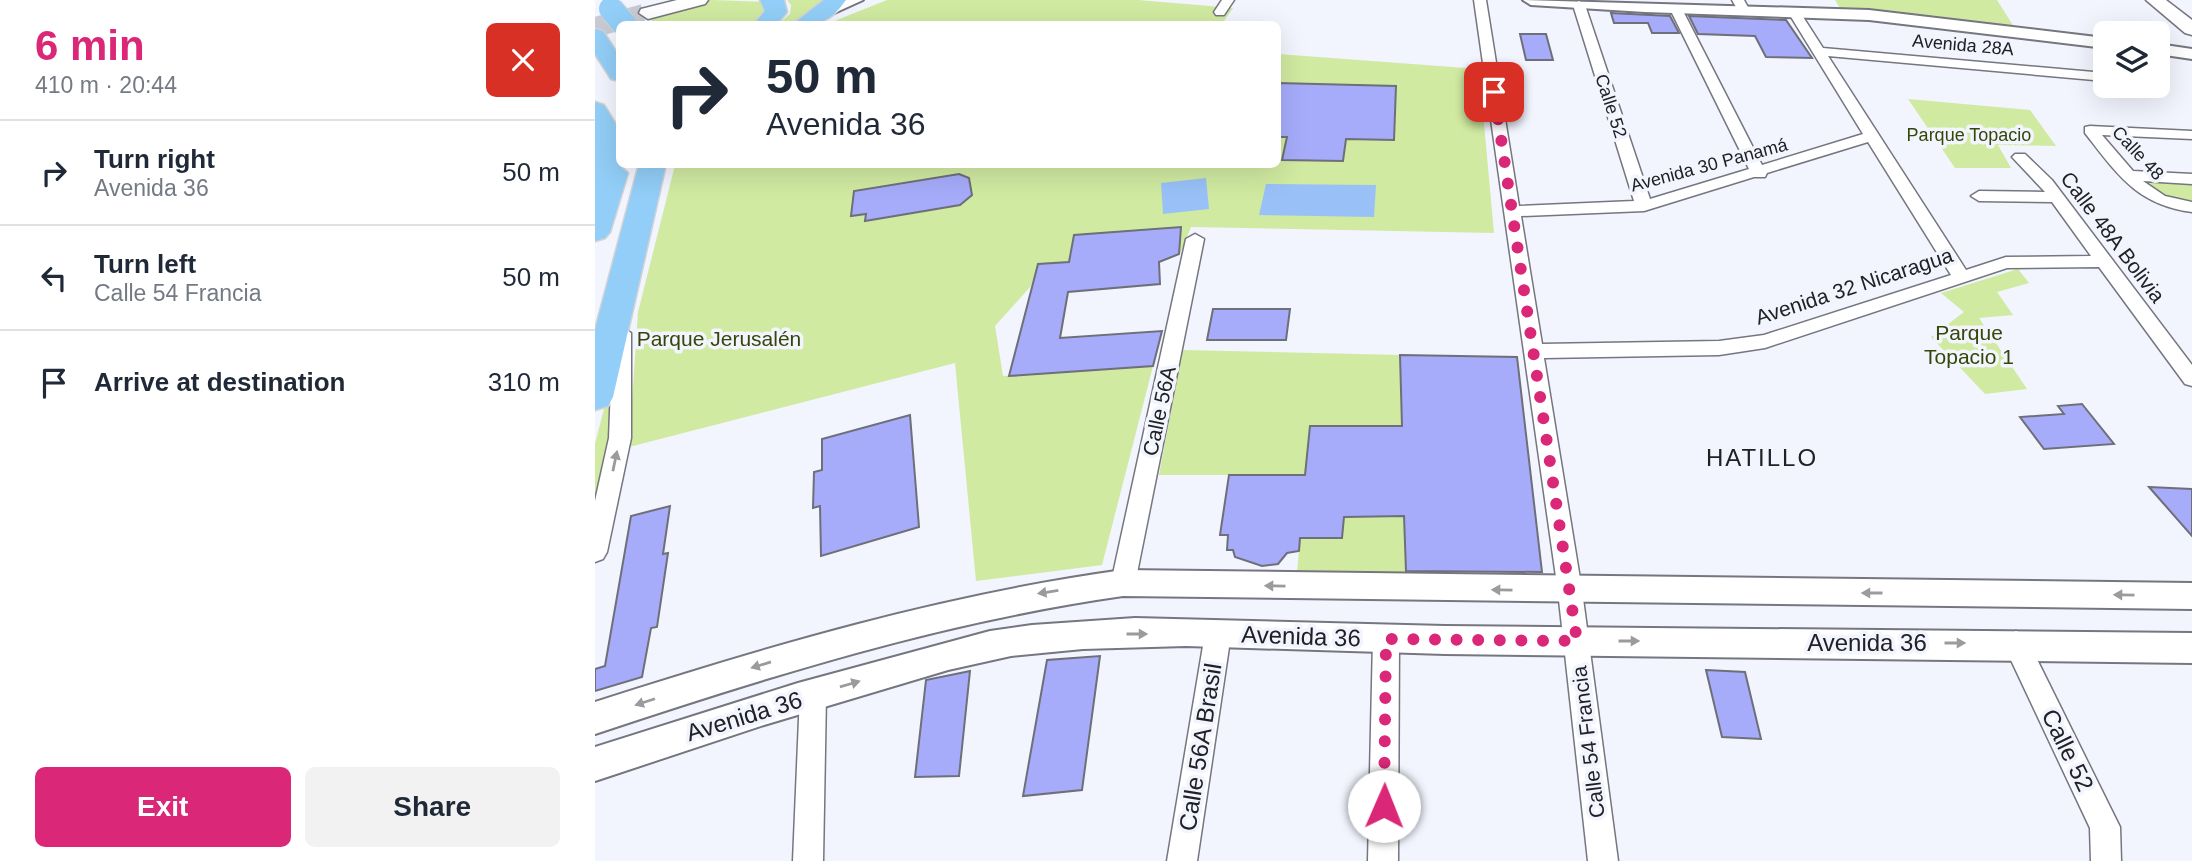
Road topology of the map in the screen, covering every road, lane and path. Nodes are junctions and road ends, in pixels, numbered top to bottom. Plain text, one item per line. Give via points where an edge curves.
1 (699, 0) edge
2 (771, 0) edge
3 (855, 0) edge
4 (1228, 0) edge
5 (1480, 0) edge
6 (1531, 0) edge
7 (2155, 0) edge
8 (1579, 5) junction
9 (1741, 5) edge
10 (830, 6) edge
11 (1676, 9) junction
12 (1220, 12) dead end
13 (1794, 12) junction
14 (648, 13) tunnel mouth
15 (768, 21) edge
16 (808, 21) edge
17 (2192, 29) edge
18 (596, 38) edge
19 (2093, 41) edge
20 (1818, 51) junction
21 (2170, 51) edge
22 (2192, 54) edge
23 (616, 69) edge
24 (2093, 76) edge
25 (595, 110) edge
26 (2192, 135) edge
27 (1873, 136) junction
28 (2020, 157) dead end
29 (616, 165) edge
30 (652, 168) edge
31 (660, 168) edge
32 (1759, 174) junction
33 (2129, 176) junction
34 (2192, 179) edge
35 (1979, 196) dead end
36 (2056, 197) junction
37 (601, 203) edge
38 (1644, 206) junction
39 (2192, 207) edge
40 (1510, 211) junction
41 (642, 216) junction
42 (595, 232) edge
43 (1195, 239) dead end
44 (2105, 261) junction
45 (1960, 275) junction
46 (623, 288) junction
47 (1533, 351) junction
48 (2192, 379) edge
49 (595, 397) edge
50 (595, 552) edge
51 (1123, 583) junction
52 (1570, 591) junction
53 (2192, 596) edge
54 (1218, 634) junction
55 (1386, 639) junction
56 (1577, 641) junction
57 (2016, 643) junction
58 (2192, 648) edge
59 (813, 695) junction
60 (595, 718) edge
61 (597, 764) edge
62 (808, 861) edge
63 (1182, 861) edge
64 (1383, 861) edge
65 (1603, 861) edge
66 (2106, 861) edge

1 - 14 main road
2 - 15 highway via 776,12
3 - 10 street
4 - 12 street
5 - 40 street, Calle 54 Francia
6 - 8 street
7 - 17 main road
8 - 11 street
8 - 38 street, Calle 52
9 - 11 street
9 - 13 street
10 - 16 highway
11 - 32 street
13 - 19 street via 1925,20
13 - 20 street
18 - 23 highway
20 - 24 street, Avenida 28A
20 - 27 street
21 - 22 street
25 - 37 highway via 605,129
26 - 33 street, Calle 48 via 2090,130
27 - 32 street, Avenida 30 Panamá
27 - 45 street
28 - 36 street, Calle 48A Bolivia
29 - 37 highway
30 - 41 highway
31 - 41 highway
32 - 38 street, Avenida 30 Panamá
33 - 34 street
33 - 39 street, Calle 48 via 2160,202
35 - 36 street
36 - 44 street, Calle 48A Bolivia
37 - 42 highway
38 - 40 street, Avenida 30 Panamá
40 - 47 street, Calle 54 Francia
41 - 46 highway
43 - 51 street, Calle 56A
44 - 45 street, Avenida 32 Nicaragua via 2006,263
44 - 48 street, Calle 48A Bolivia
45 - 47 street, Avenida 32 Nicaragua via 1765,341 1719,348
46 - 49 highway
50 -> 46 street via 620,438
47 - 52 street, Calle 54 Francia
52 -> 51 street, Avenida 36
51 -> 60 street, Avenida 36 via 1047,592 945,614
53 -> 52 street, Avenida 36
52 - 56 street, Calle 54 Francia
54 - 55 street, Avenida 36
59 -> 54 street, Avenida 36 via 948,656 1028,639
54 - 63 street, Calle 56A Brasil
55 - 56 street, Avenida 36
55 - 64 street
56 -> 57 street, Avenida 36
56 - 65 street, Calle 54 Francia
57 - 58 street, Avenida 36
57 - 66 street, Calle 52 via 2105,827
59 - 61 street, Avenida 36
59 - 62 street

